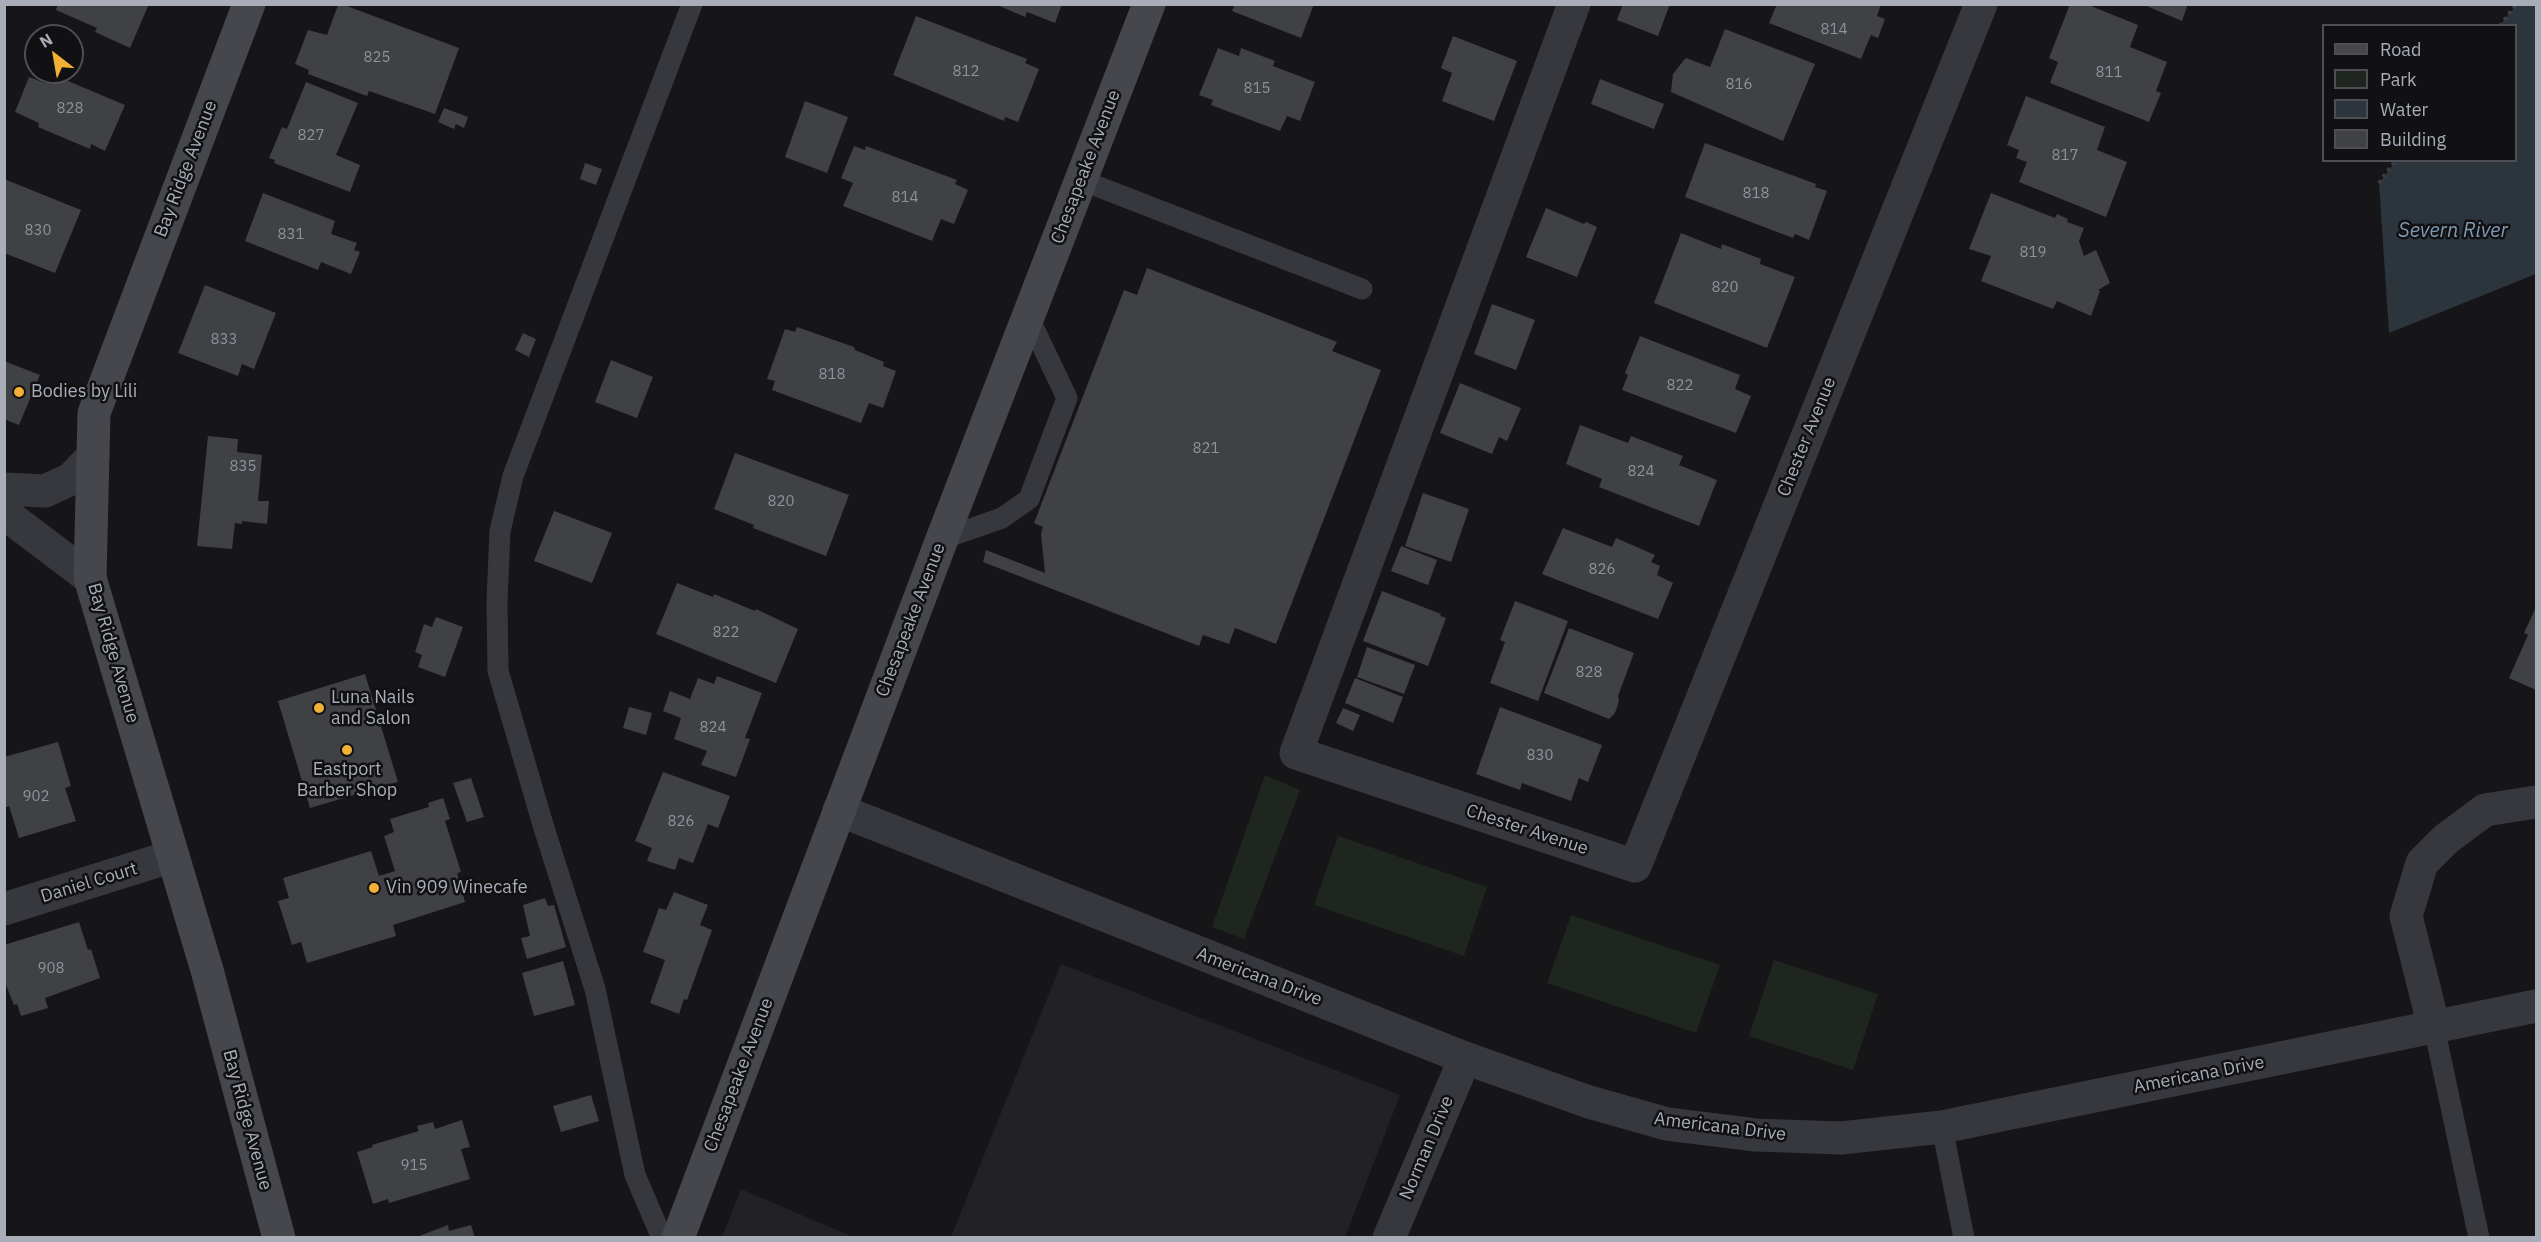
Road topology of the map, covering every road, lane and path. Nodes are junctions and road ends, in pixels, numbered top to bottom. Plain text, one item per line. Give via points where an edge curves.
1 (249, 4) edge
2 (693, 4) edge
3 (1149, 4) edge
4 (1574, 4) edge
5 (1981, 4) edge
6 (2516, 4) edge
7 (2501, 24) edge
8 (2395, 162) edge
9 (1081, 180) junction
10 (2379, 183) dead end
11 (1362, 289) dead end
12 (1028, 316) junction
13 (93, 456) junction
14 (4, 489) edge
15 (4, 513) edge
16 (942, 539) junction
17 (90, 578) junction
18 (2536, 802) edge
19 (839, 810) junction
20 (173, 856) junction
21 (4, 909) edge
22 (2536, 1006) edge
23 (2434, 1027) junction
24 (1465, 1058) junction
25 (1942, 1127) junction
26 (279, 1238) edge
27 (662, 1238) edge
28 (678, 1238) edge
29 (1389, 1238) edge
30 (1964, 1238) edge
31 (2480, 1238) edge

1 - 13 main road, Bay Ridge Avenue via 93,413
2 - 27 lane via 513,476 500,531 497,601 498,670 595,989 634,1175
3 - 9 main road, Chesapeake Avenue
4 - 5 street, Chester Avenue via 1296,753 1635,866
6 - 7 path
8 - 10 path
9 - 11 lane
9 - 12 main road, Chesapeake Avenue
12 - 16 main road, Chesapeake Avenue
12 - 16 lane via 1067,398 1029,499 1002,518
13 - 14 street via 71,479 45,491
13 - 17 main road, Bay Ridge Avenue
15 - 17 street
16 - 19 main road, Chesapeake Avenue
17 - 20 main road, Bay Ridge Avenue
18 - 23 street via 2485,810 2422,863 2406,916
19 - 24 street, Americana Drive
19 - 28 main road, Chesapeake Avenue
20 - 21 street, Daniel Court
20 - 26 main road, Bay Ridge Avenue
22 - 23 street, Americana Drive
23 - 25 street, Americana Drive
23 - 31 lane
24 - 25 street, Americana Drive via 1589,1102 1667,1124 1756,1135 1841,1138
24 - 29 street, Norman Drive
25 - 30 lane

